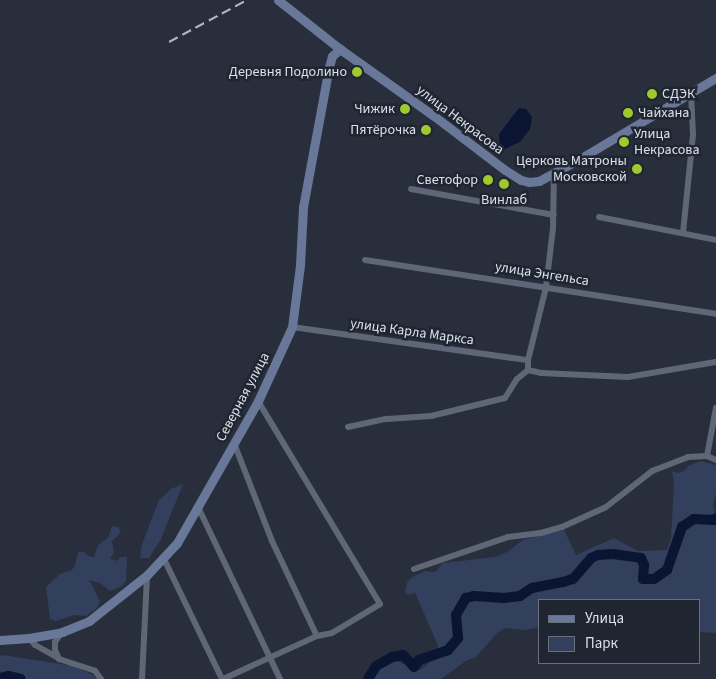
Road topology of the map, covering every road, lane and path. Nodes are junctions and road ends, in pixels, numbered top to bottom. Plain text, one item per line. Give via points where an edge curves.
1 (278, 0) edge
2 (340, 49) junction
3 (716, 78) edge
4 (691, 92) junction
5 (554, 172) junction
6 (411, 190) dead end
7 (554, 214) junction
8 (599, 217) dead end
9 (683, 233) junction
10 (716, 240) edge
11 (365, 260) dead end
12 (546, 287) junction
13 (716, 314) edge
14 (292, 327) junction
15 (528, 360) junction
16 (716, 362) edge
17 (528, 370) junction
18 (258, 401) junction
19 (716, 408) edge
20 (348, 427) dead end
21 (234, 443) junction
22 (707, 456) junction
23 (716, 460) edge
24 (198, 507) junction
25 (164, 559) junction
26 (414, 569) dead end
27 (147, 575) junction
28 (62, 632) junction
29 (317, 636) junction
30 (29, 638) junction
31 (0, 640) edge
32 (269, 656) junction
33 (59, 659) junction
34 (101, 679) edge
35 (142, 679) edge
36 (223, 679) edge
37 (280, 679) edge

1 - 2 street, улица Некрасова
2 - 5 street, улица Некрасова via 520,180 539,181
2 - 14 street, Северная улица via 332,56 329,68 303,207
3 - 4 street, улица Некрасова
4 - 5 street, улица Некрасова
4 - 9 street via 693,135
5 - 7 street
6 - 7 street
7 - 12 street
8 - 9 street
9 - 10 street
11 - 12 street, улица Энгельса
12 - 13 street, улица Энгельса
12 - 15 street
14 - 15 street, улица Карла Маркса
14 - 18 street, Северная улица
15 - 17 street
16 - 17 street via 628,377
17 - 20 street via 517,379 505,398 431,416 387,419
18 - 21 street, Северная улица
18 - 29 street via 380,604 332,633
19 - 22 street
21 - 24 street, Северная улица
21 - 29 street via 272,541
22 - 23 street
22 - 26 street via 688,457 652,471 606,507 562,528 508,537
24 - 25 street, Северная улица
24 - 32 street
25 - 27 street, Северная улица
25 - 36 street
27 - 28 street, Северная улица via 89,620
27 - 35 street
28 - 30 street, Северная улица
28 - 33 street via 55,642
29 - 32 street
30 - 31 street, Северная улица
30 - 33 street
32 - 36 street
32 - 37 street
33 - 34 street via 95,671

